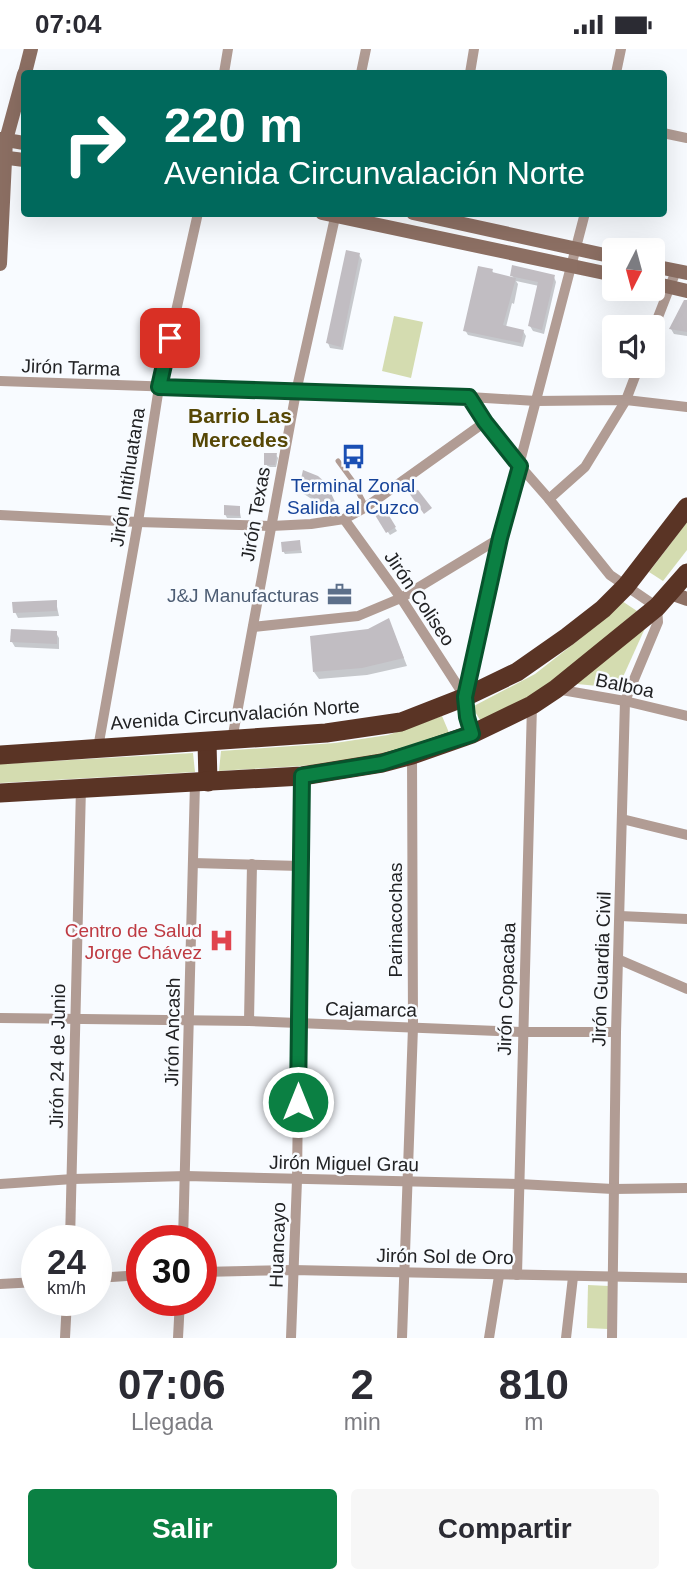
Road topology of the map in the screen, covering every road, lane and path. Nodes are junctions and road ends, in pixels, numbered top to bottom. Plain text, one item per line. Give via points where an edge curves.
1 (32, 49) edge
2 (229, 49) edge
3 (366, 49) edge
4 (474, 49) edge
5 (621, 49) edge
6 (26, 70) edge
7 (225, 70) edge
8 (362, 70) edge
9 (470, 70) edge
10 (617, 70) edge
11 (21, 86) edge
12 (667, 134) edge
13 (687, 138) edge
14 (3, 139) edge
15 (21, 142) edge
16 (3, 157) edge
17 (21, 160) edge
18 (197, 217) edge
19 (330, 217) edge
20 (345, 217) edge
21 (445, 217) edge
22 (584, 217) edge
23 (441, 238) junction
24 (577, 249) junction
25 (602, 254) edge
26 (0, 264) edge
27 (573, 265) junction
28 (602, 272) edge
29 (682, 272) edge
30 (665, 286) edge
31 (669, 287) junction
32 (687, 291) edge
33 (659, 315) edge
34 (634, 378) edge
35 (0, 381) edge
36 (159, 387) junction
37 (296, 392) junction
38 (469, 397) junction
39 (626, 400) junction
40 (536, 401) junction
41 (687, 407) edge
42 (485, 422) junction
43 (338, 461) dead end
44 (520, 466) junction
45 (549, 499) junction
46 (366, 507) junction
47 (687, 507) edge
48 (0, 515) edge
49 (344, 519) junction
50 (138, 522) junction
51 (271, 526) junction
52 (500, 538) junction
53 (686, 576) edge
54 (626, 586) junction
55 (401, 598) junction
56 (671, 600) edge
57 (253, 627) junction
58 (556, 689) junction
59 (465, 697) junction
60 (625, 701) junction
61 (532, 705) junction
62 (687, 716) edge
63 (472, 734) junction
64 (232, 740) junction
65 (207, 742) junction
66 (98, 747) junction
67 (0, 755) edge
68 (412, 755) junction
69 (302, 776) junction
70 (201, 782) junction
71 (81, 787) junction
72 (0, 793) edge
73 (622, 819) junction
74 (687, 835) edge
75 (193, 863) junction
76 (252, 863) junction
77 (300, 866) junction
78 (620, 916) junction
79 (687, 919) edge
80 (620, 960) junction
81 (687, 989) edge
82 (0, 1018) edge
83 (75, 1018) junction
84 (190, 1021) junction
85 (249, 1021) junction
86 (298, 1025) junction
87 (412, 1027) junction
88 (522, 1032) junction
89 (616, 1032) junction
90 (186, 1176) junction
91 (73, 1179) junction
92 (297, 1180) junction
93 (408, 1182) junction
94 (0, 1184) edge
95 (519, 1184) junction
96 (687, 1188) edge
97 (613, 1189) junction
98 (71, 1225) edge
99 (184, 1225) edge
100 (292, 1270) junction
101 (217, 1272) edge
102 (404, 1272) junction
103 (517, 1275) junction
104 (499, 1276) junction
105 (573, 1277) junction
106 (612, 1277) junction
107 (687, 1278) edge
108 (21, 1283) edge
109 (0, 1284) edge
110 (66, 1316) edge
111 (179, 1316) edge
112 (65, 1338) edge
113 (178, 1338) edge
114 (291, 1338) edge
115 (402, 1338) edge
116 (489, 1338) edge
117 (566, 1338) edge
118 (612, 1338) edge

1 - 6 street
2 - 7 street
3 - 8 street
4 - 9 street
5 - 10 street
11 - 14 street
12 - 13 street
14 - 15 street
14 - 16 street
16 - 17 street
16 - 26 street
18 - 36 street, Jirón Intihuatana
19 - 37 street, Jirón Texas
20 - 23 street
21 - 23 street
21 - 24 street
22 - 24 street
23 - 27 street
24 - 25 street
24 - 27 street
27 - 28 street
27 - 40 street
29 - 31 street
30 - 31 street
31 - 32 street
31 - 33 street
34 - 39 street
35 - 36 street, Jirón Tarma
36 - 37 street, Jirón Tarma
36 - 50 street, Jirón Intihuatana
37 - 38 street, Jirón Tarma
37 - 51 street, Jirón Texas
38 - 40 street, Jirón Tarma
38 - 42 street
39 - 40 street, Jirón Tarma
39 - 41 street, Jirón Tarma
39 - 45 street via 585,467
40 - 44 street
42 - 44 street
42 - 46 street
43 - 46 lane
44 - 45 street
44 - 52 street
45 - 54 street via 610,575
46 - 49 street
47 - 54 highway, Avenida Circunvalación Norte
48 - 50 street
49 - 51 street
49 - 55 street, Jirón Coliseo
50 - 51 street
50 - 66 street, Jirón Intihuatana
51 - 57 street, Jirón Texas
52 - 55 street
52 - 59 street
53 - 56 highway
54 - 56 street
54 - 59 highway, Avenida Circunvalación Norte via 603,609 517,672
55 - 57 street via 358,616
55 - 59 street, Jirón Coliseo
56 - 58 highway
56 - 60 street, Jirón Guardia Civil
57 - 64 street, Jirón Texas
58 - 60 street, Balboa
58 - 61 highway
59 - 63 street
59 - 64 highway, Avenida Circunvalación Norte via 401,722
60 - 62 street, Balboa
60 - 73 street, Jirón Guardia Civil
61 - 63 highway
61 - 88 street, Jirón Copacaba
63 - 68 highway
64 - 65 highway, Avenida Circunvalación Norte
65 - 66 highway, Avenida Circunvalación Norte
65 - 70 highway
66 - 67 highway, Avenida Circunvalación Norte
68 - 69 highway
68 - 87 street, Parinacochas
69 - 70 highway
69 - 77 street, Huancayo
70 - 71 highway
70 - 75 street, Jirón Ancash
71 - 72 highway
71 - 83 street, Jirón 24 de Junio
73 - 74 street
73 - 78 street, Jirón Guardia Civil
75 - 76 street
75 - 84 street, Jirón Ancash
76 - 77 street
76 - 85 street
77 - 86 street, Huancayo
78 - 79 street
78 - 80 street, Jirón Guardia Civil
80 - 81 street
80 - 89 street, Jirón Guardia Civil
82 - 83 street, Cajamarca
83 - 84 street, Cajamarca
83 - 91 street, Jirón 24 de Junio
84 - 85 street, Cajamarca
84 - 90 street, Jirón Ancash
85 - 86 street, Cajamarca
86 - 87 street, Cajamarca
86 - 92 street, Huancayo
87 - 88 street, Cajamarca
87 - 93 street, Parinacochas
88 - 89 street, Cajamarca
88 - 95 street, Jirón Copacaba
89 - 97 street, Jirón Guardia Civil
90 - 91 street, Jirón Miguel Grau
90 - 92 street, Jirón Miguel Grau
90 - 99 street, Jirón Ancash
91 - 94 street, Jirón Miguel Grau
91 - 98 street, Jirón 24 de Junio
92 - 93 street, Jirón Miguel Grau
92 - 100 street, Huancayo
93 - 95 street, Jirón Miguel Grau
93 - 102 street, Parinacochas
95 - 97 street, Jirón Miguel Grau
95 - 103 street, Jirón Copacaba
96 - 97 street, Jirón Miguel Grau
97 - 106 street, Jirón Guardia Civil
100 - 101 street, Jirón Sol de Oro
100 - 102 street, Jirón Sol de Oro
100 - 114 street, Huancayo
102 - 104 street, Jirón Sol de Oro
102 - 115 street, Parinacochas
103 - 104 street, Jirón Sol de Oro
103 - 105 street, Jirón Sol de Oro
104 - 116 street
105 - 106 street, Jirón Sol de Oro
105 - 117 street
106 - 107 street, Jirón Sol de Oro
106 - 118 street, Jirón Guardia Civil
108 - 109 street
110 - 112 street
111 - 113 street

